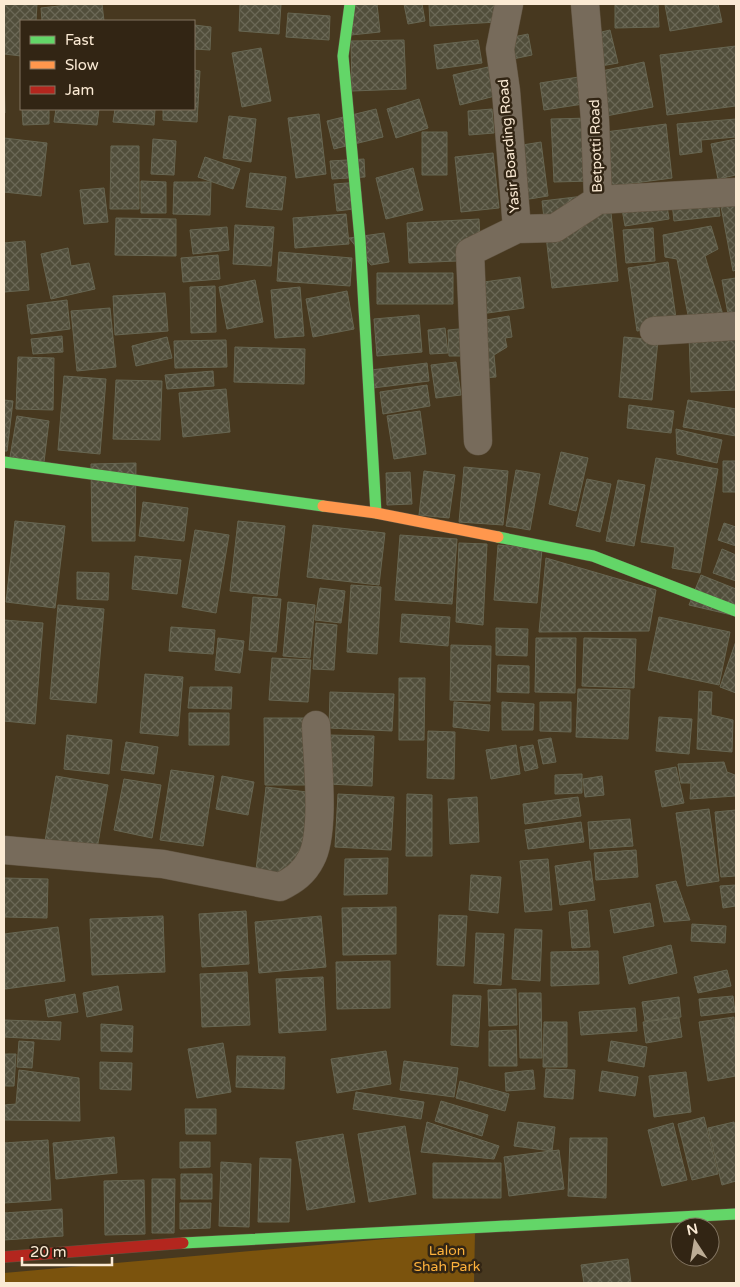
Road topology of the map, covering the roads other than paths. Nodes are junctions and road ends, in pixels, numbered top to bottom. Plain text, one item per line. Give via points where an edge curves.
1 (350, 4) edge
2 (509, 4) edge
3 (585, 4) edge
4 (736, 192) edge
5 (598, 200) junction
6 (517, 229) junction
7 (736, 326) edge
8 (654, 331) dead end
9 (478, 441) dead end
10 (4, 462) edge
11 (376, 513) junction
12 (736, 611) edge
13 (316, 725) dead end
14 (4, 850) edge
15 (736, 1214) edge
16 (4, 1257) edge

1 - 11 street via 343,56 360,239
2 - 6 street, Yasir Boarding Road via 500,49
3 - 5 street, Betpotti Road via 596,128
4 - 5 street
5 - 6 street, Betpotti Road via 555,228
6 - 9 street, Yasir Boarding Road via 470,252
7 - 8 street
10 - 11 street
11 - 12 street via 593,556
13 - 14 street via 319,827 312,858 296,879 280,887 162,864
15 - 16 street via 236,1239

